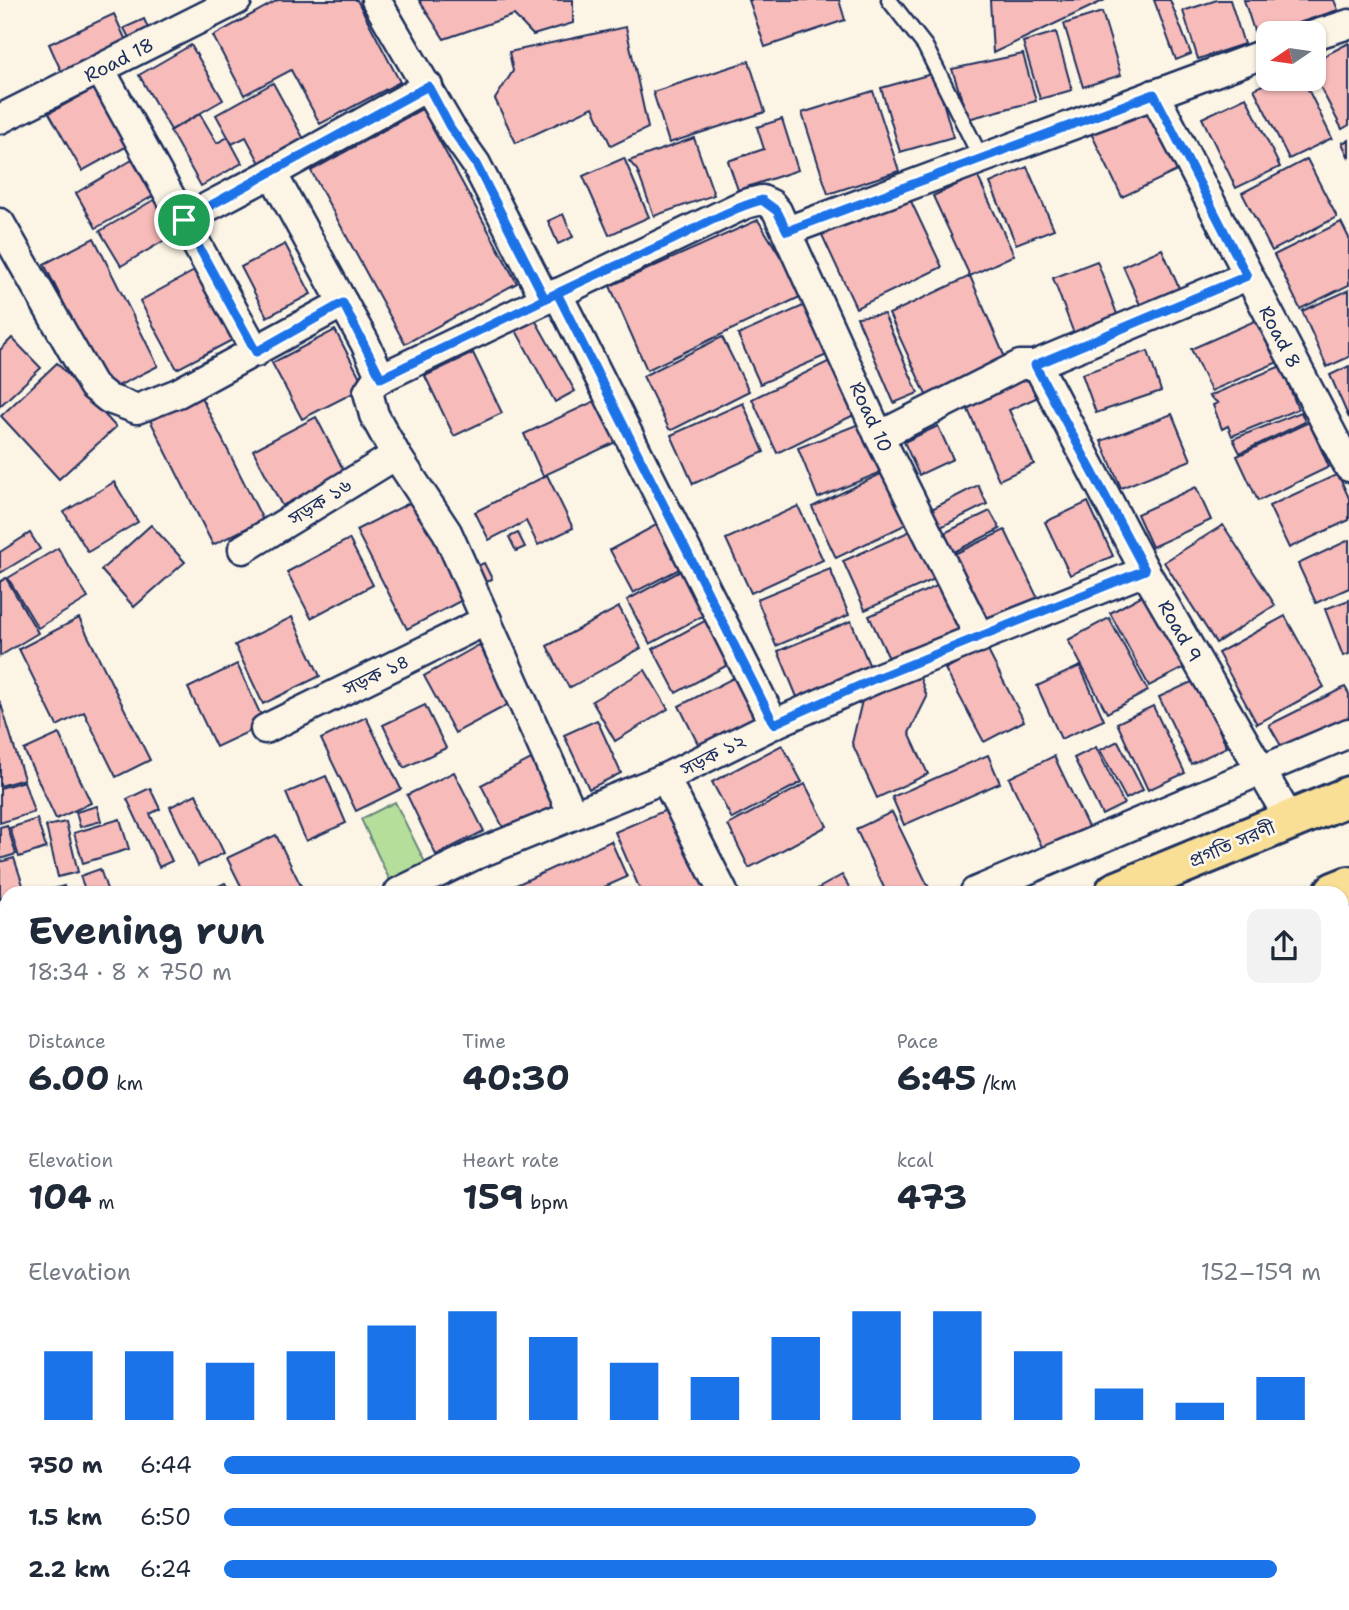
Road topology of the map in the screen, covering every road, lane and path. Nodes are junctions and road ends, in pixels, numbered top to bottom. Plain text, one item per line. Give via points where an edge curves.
1 (237, 0) edge
2 (376, 0) edge
3 (888, 0) edge
4 (1349, 24) edge
5 (1326, 31) edge
6 (1256, 57) edge
7 (100, 69) junction
8 (428, 86) junction
9 (1154, 94) junction
10 (0, 119) edge
11 (981, 158) junction
12 (272, 173) junction
13 (184, 220) junction
14 (0, 223) edge
15 (787, 231) junction
16 (1247, 276) junction
17 (551, 296) junction
18 (343, 303) junction
19 (256, 352) junction
20 (1035, 365) junction
21 (381, 378) junction
22 (879, 436) junction
23 (396, 455) junction
24 (1349, 467) edge
25 (243, 549) dead end
26 (1145, 570) junction
27 (486, 620) junction
28 (980, 638) junction
29 (774, 724) junction
30 (265, 729) dead end
31 (1349, 733) edge
32 (1262, 771) junction
33 (665, 778) junction
34 (1349, 796) edge
35 (573, 815) junction
36 (1290, 820) junction
37 (411, 886) edge
38 (720, 886) edge
39 (989, 886) edge
40 (1130, 886) edge

1 - 7 street, Road 18
2 - 8 street
3 - 11 lane via 925,46
4 - 5 street
6 - 9 street
7 - 10 street, Road 18
7 - 13 street
8 - 12 street
8 - 17 street
9 - 11 street
9 - 16 street, Road 8
11 - 15 street
12 - 13 street
12 - 18 street
13 - 19 street
14 - 19 street via 93,386 109,399 137,410
15 - 17 street, Road 10 via 777,211 762,200 745,204
15 - 22 street, Road 10
16 - 20 street
16 - 24 street, Road 8
17 - 21 street
17 - 29 street
18 - 19 street
18 - 21 street
20 - 22 street via 1020,365
20 - 26 street, Road 9
21 - 23 street via 368,392 373,415
22 - 28 street, Road 10
23 - 25 street, সড়ক ১৬
23 - 27 street via 447,532
26 - 28 street, সড়ক ১২
26 - 32 street, Road 9
27 - 30 street, সড়ক ১৪
27 - 35 street
28 - 29 street, সড়ক ১২
29 - 33 street, সড়ক ১২
31 - 32 street
32 - 36 street, Road 9
32 - 39 street
33 - 35 street, সড়ক ১২
33 - 38 street
34 - 36 main road, প্রগতি সরণী
35 - 37 street, সড়ক ১২
36 - 40 main road, প্রগতি সরণী

